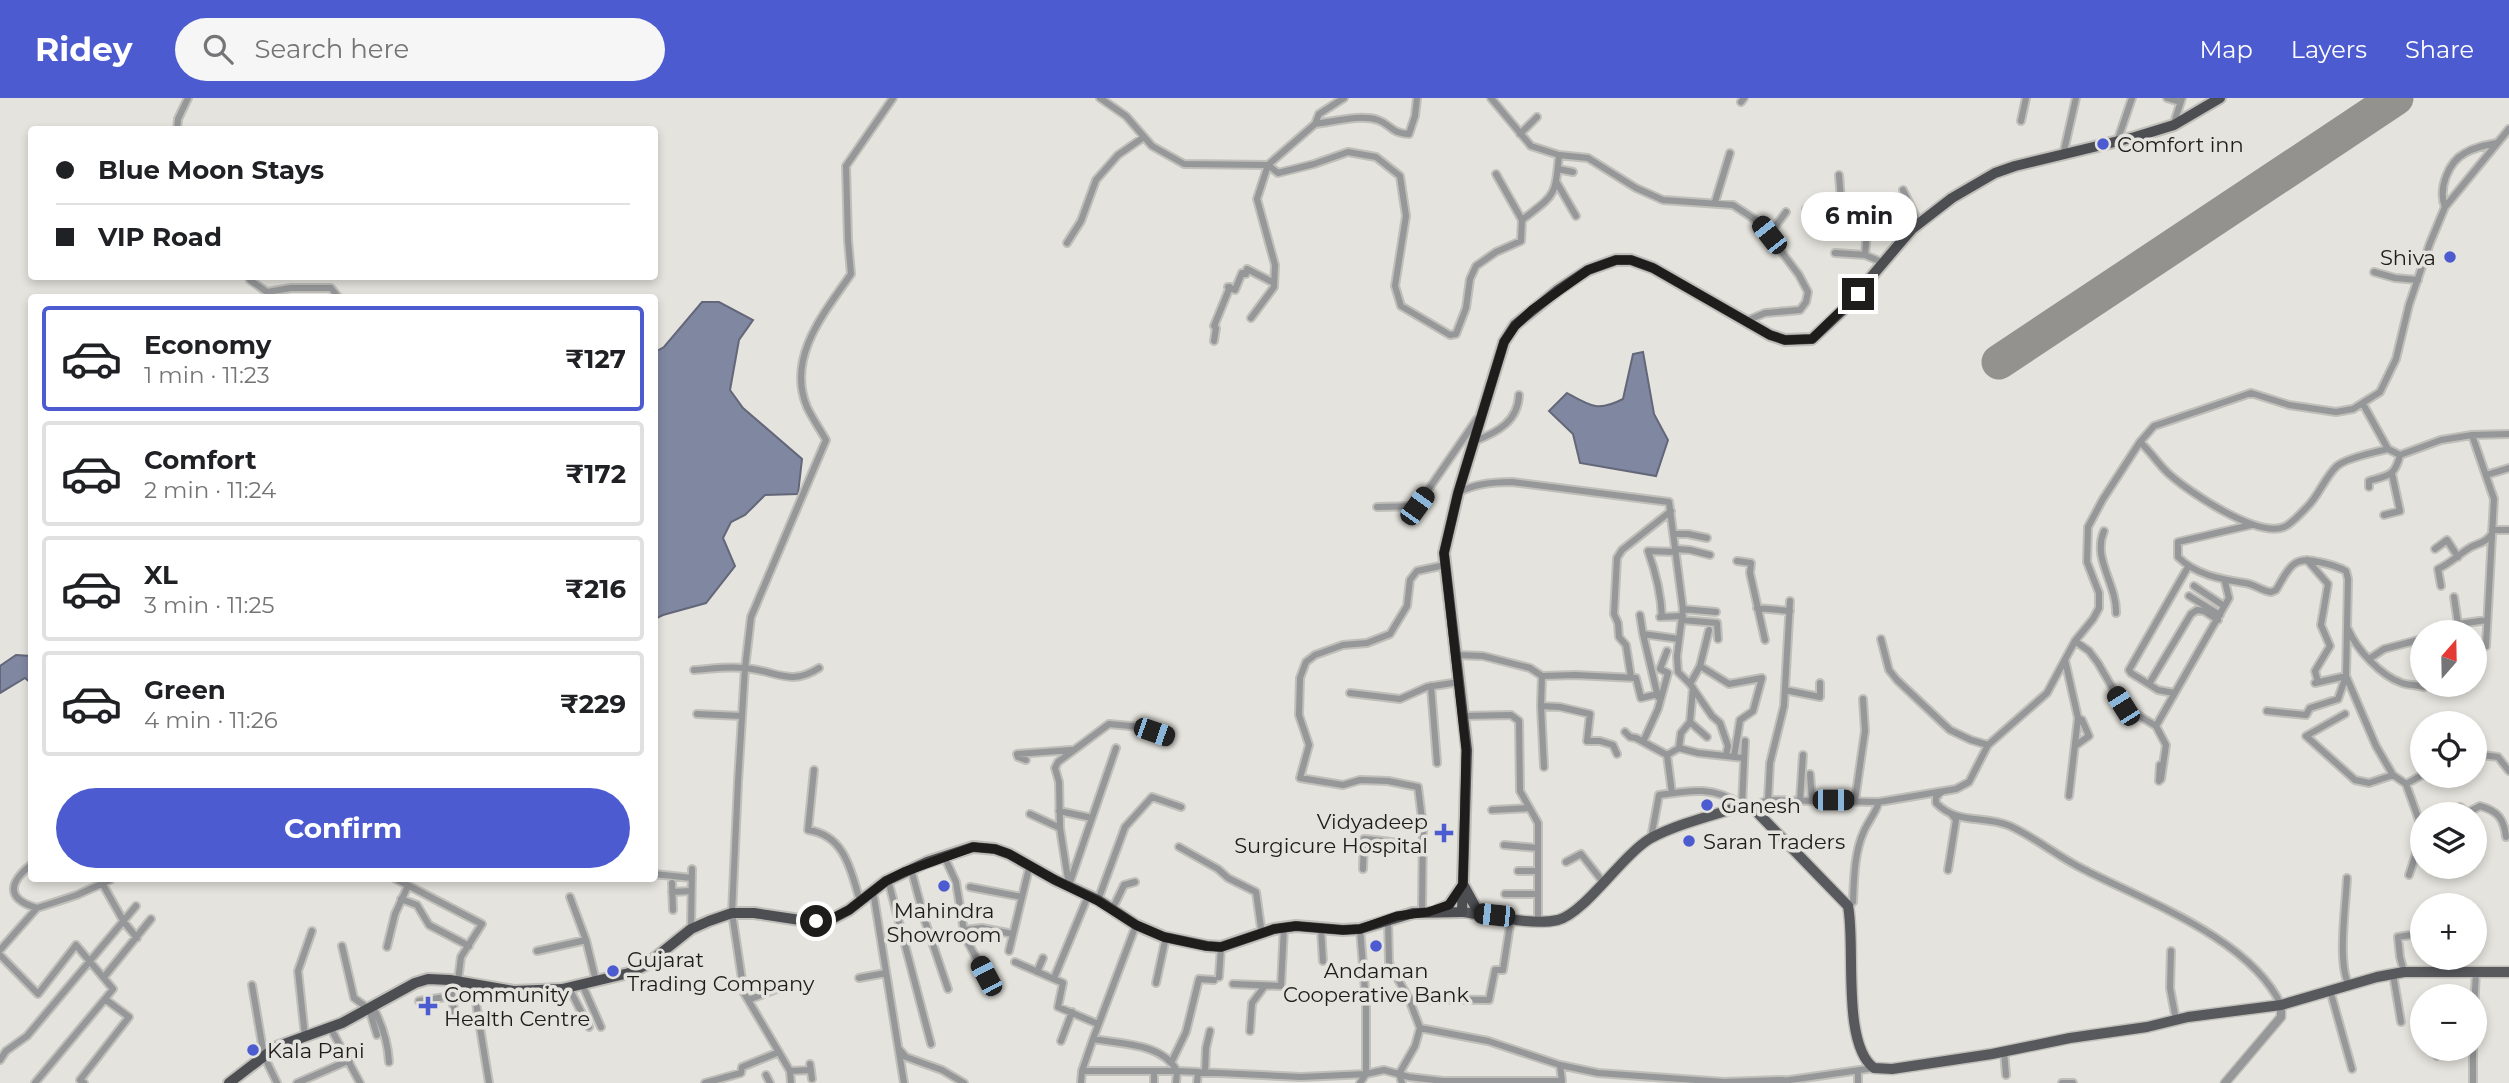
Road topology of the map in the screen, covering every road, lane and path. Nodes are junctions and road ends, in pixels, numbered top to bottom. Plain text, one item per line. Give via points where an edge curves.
1 (188, 98) edge
2 (893, 98) edge
3 (1100, 98) edge
4 (1343, 98) edge
5 (1417, 98) edge
6 (1491, 98) edge
7 (2026, 98) edge
8 (2076, 98) edge
9 (2133, 98) edge
10 (2167, 98) edge
11 (2220, 98) edge
12 (2181, 100) edge
13 (1537, 117) dead end
14 (2021, 121) dead end
15 (1315, 124) junction
16 (2174, 125) junction
17 (177, 126) edge
18 (2509, 129) edge
19 (1520, 134) junction
20 (1144, 136) junction
21 (2117, 142) junction
22 (2499, 143) junction
23 (1730, 153) dead end
24 (1559, 155) junction
25 (2063, 155) junction
26 (1268, 165) junction
27 (1558, 169) junction
28 (1573, 172) dead end
29 (1496, 174) dead end
30 (1839, 175) dead end
31 (1556, 181) junction
32 (1903, 190) dead end
33 (1715, 202) junction
34 (2445, 207) junction
35 (1806, 209) dead end
36 (1786, 212) dead end
37 (1576, 216) dead end
38 (1838, 217) junction
39 (1868, 219) junction
40 (1522, 220) junction
41 (1915, 226) junction
42 (1769, 235) junction
43 (1067, 243) dead end
44 (1835, 253) dead end
45 (1865, 256) junction
46 (1884, 263) junction
47 (2374, 272) dead end
48 (250, 280) edge
49 (2418, 280) junction
50 (1274, 283) junction
51 (336, 294) edge
52 (1251, 318) dead end
53 (1744, 321) junction
54 (1214, 341) dead end
55 (1520, 395) dead end
56 (2362, 404) junction
57 (1481, 413) junction
58 (2509, 434) edge
59 (2472, 435) junction
60 (1473, 442) junction
61 (2140, 442) junction
62 (2388, 449) junction
63 (1453, 455) junction
64 (2400, 455) junction
65 (1468, 464) junction
66 (2509, 468) edge
67 (2392, 474) junction
68 (2486, 475) junction
69 (2369, 487) dead end
70 (1458, 493) junction
71 (1377, 507) dead end
72 (1671, 511) junction
73 (2384, 514) dead end
74 (2251, 524) junction
75 (2509, 530) edge
76 (2492, 532) junction
77 (1674, 534) junction
78 (2088, 535) junction
79 (1707, 538) dead end
80 (2435, 549) dead end
81 (1676, 551) junction
82 (1710, 555) dead end
83 (2306, 558) junction
84 (2458, 558) junction
85 (1737, 561) dead end
86 (1446, 565) junction
87 (2188, 567) junction
88 (2225, 582) junction
89 (2193, 586) dead end
90 (2441, 586) dead end
91 (2189, 596) dead end
92 (2454, 597) dead end
93 (1790, 601) dead end
94 (2224, 606) junction
95 (1756, 608) junction
96 (1790, 611) junction
97 (1716, 612) dead end
98 (2116, 612) dead end
99 (1640, 615) dead end
100 (1683, 615) junction
101 (2219, 617) junction
102 (2457, 620) edge
103 (2487, 620) edge
104 (2347, 624) junction
105 (1709, 630) dead end
106 (1643, 634) junction
107 (1679, 639) junction
108 (1718, 639) dead end
109 (1881, 639) dead end
110 (1765, 640) dead end
111 (2075, 640) junction
112 (2410, 642) edge
113 (1667, 651) dead end
114 (1457, 655) junction
115 (2369, 659) junction
116 (2065, 660) junction
117 (1700, 666) junction
118 (745, 667) junction
119 (819, 668) dead end
120 (694, 670) dead end
121 (1678, 672) junction
122 (1668, 673) junction
123 (1542, 676) junction
124 (2346, 676) junction
125 (1631, 677) junction
126 (1460, 682) junction
127 (1820, 683) dead end
128 (2149, 684) junction
129 (2410, 684) edge
130 (1431, 686) junction
131 (1692, 686) junction
132 (1785, 690) junction
133 (1350, 693) dead end
134 (2174, 693) junction
135 (1658, 694) junction
136 (1863, 699) dead end
137 (1660, 703) junction
138 (1541, 706) junction
139 (2267, 711) dead end
140 (697, 714) dead end
141 (2344, 714) dead end
142 (742, 716) junction
143 (1463, 716) junction
144 (2078, 718) junction
145 (1690, 722) junction
146 (2156, 726) junction
147 (1625, 732) dead end
148 (1168, 736) dead end
149 (1707, 737) dead end
150 (1745, 741) dead end
151 (1643, 742) junction
152 (1987, 745) junction
153 (2075, 746) junction
154 (1116, 748) dead end
155 (1679, 748) junction
156 (1073, 750) junction
157 (1616, 754) dead end
158 (1667, 755) junction
159 (1803, 755) dead end
160 (1730, 756) junction
161 (2487, 756) edge
162 (1744, 758) junction
163 (1026, 760) dead end
164 (1437, 763) dead end
165 (2160, 765) dead end
166 (1544, 766) dead end
167 (814, 770) dead end
168 (2509, 771) edge
169 (1810, 774) dead end
170 (2393, 775) junction
171 (2410, 782) edge
172 (2406, 784) junction
173 (1942, 792) junction
174 (1672, 793) junction
175 (2069, 796) dead end
176 (1768, 800) junction
177 (1800, 800) junction
178 (1812, 800) junction
179 (1855, 800) junction
180 (1879, 802) junction
181 (2414, 802) edge
182 (1747, 806) junction
183 (1181, 807) dead end
184 (1529, 808) junction
185 (2487, 808) edge
186 (1492, 810) dead end
187 (1059, 811) junction
188 (1030, 814) dead end
189 (1950, 814) junction
190 (1092, 818) junction
191 (1060, 828) junction
192 (2506, 837) dead end
193 (1651, 838) junction
194 (1504, 845) dead end
195 (1178, 846) dead end
196 (1423, 846) junction
197 (1538, 848) junction
198 (944, 856) junction
199 (1566, 862) dead end
200 (1030, 864) junction
201 (28, 867) edge
202 (692, 869) dead end
203 (911, 869) junction
204 (1363, 869) dead end
205 (1948, 870) dead end
206 (1518, 871) dead end
207 (1538, 871) junction
208 (2410, 873) edge
209 (658, 874) edge
210 (2409, 876) dead end
211 (692, 878) junction
212 (2347, 878) dead end
213 (888, 880) junction
214 (401, 882) edge
215 (1135, 882) dead end
216 (1603, 882) junction
217 (102, 883) joint
218 (672, 883) dead end
219 (1463, 884) junction
220 (408, 886) junction
221 (970, 887) dead end
222 (1069, 887) junction
223 (691, 891) junction
224 (873, 891) junction
225 (672, 892) junction
226 (1505, 894) dead end
227 (1538, 894) junction
228 (570, 897) dead end
229 (1022, 897) junction
230 (1093, 898) junction
231 (401, 899) junction
232 (860, 901) junction
233 (136, 906) dead end
234 (1848, 906) junction
235 (37, 908) junction
236 (1112, 909) junction
237 (673, 910) dead end
238 (1425, 912) junction
239 (1462, 912) junction
240 (732, 913) junction
241 (1494, 915) junction
242 (1511, 918) junction
243 (151, 919) dead end
244 (1388, 920) junction
245 (124, 922) junction
246 (1538, 922) junction
247 (1136, 925) junction
248 (1284, 928) junction
249 (691, 929) junction
250 (964, 929) junction
251 (1321, 929) junction
252 (1360, 929) junction
253 (312, 932) dead end
254 (1013, 934) junction
255 (1262, 934) junction
256 (2410, 935) edge
257 (1166, 937) junction
258 (137, 938) junction
259 (586, 940) junction
260 (342, 946) dead end
261 (469, 946) junction
262 (387, 947) dead end
263 (1221, 947) junction
264 (537, 951) dead end
265 (1009, 951) dead end
266 (2171, 951) dead end
267 (0, 952) edge
268 (1042, 958) dead end
269 (90, 961) junction
270 (1324, 961) dead end
271 (1015, 962) dead end
272 (1037, 972) junction
273 (2476, 972) junction
274 (2509, 972) edge
275 (886, 973) junction
276 (2399, 973) junction
277 (104, 977) junction
278 (859, 978) dead end
279 (1054, 978) junction
280 (454, 980) junction
281 (596, 981) junction
282 (995, 982) dead end
283 (1156, 983) dead end
284 (473, 984) junction
285 (582, 984) junction
286 (789, 984) dead end
287 (1233, 984) dead end
288 (2475, 984) edge
289 (252, 985) dead end
290 (2349, 985) junction
291 (1264, 987) junction
292 (569, 988) junction
293 (948, 989) dead end
294 (2330, 990) junction
295 (452, 996) junction
296 (106, 999) junction
297 (1409, 999) junction
298 (748, 1000) junction
299 (419, 1001) dead end
300 (2281, 1004) junction
301 (371, 1008) junction
302 (1072, 1012) junction
303 (455, 1019) dead end
304 (2176, 1020) junction
305 (2401, 1022) dead end
306 (1098, 1024) junction
307 (330, 1027) junction
308 (589, 1027) dead end
309 (601, 1027) dead end
310 (1420, 1028) junction
311 (1210, 1031) dead end
312 (1250, 1031) dead end
313 (377, 1035) dead end
314 (305, 1036) junction
315 (1093, 1040) junction
316 (1061, 1041) dead end
317 (897, 1044) junction
318 (931, 1044) dead end
319 (2004, 1051) junction
320 (779, 1052) junction
321 (264, 1056) junction
322 (0, 1060) edge
323 (350, 1060) junction
324 (1172, 1060) junction
325 (2473, 1061) edge
326 (388, 1062) dead end
327 (1560, 1065) junction
328 (1874, 1069) junction
329 (2352, 1069) dead end
330 (1858, 1070) junction
331 (790, 1071) junction
332 (1082, 1071) junction
333 (1154, 1071) junction
334 (1177, 1071) junction
335 (1201, 1072) junction
336 (1598, 1073) junction
337 (1366, 1074) junction
338 (1399, 1074) junction
339 (766, 1075) dead end
340 (2006, 1075) dead end
341 (812, 1079) dead end
342 (1632, 1079) edge
343 (1596, 1081) edge
344 (1661, 1081) edge
345 (1672, 1081) edge
346 (1783, 1081) edge
347 (1535, 1082) edge
348 (1562, 1082) edge
349 (1724, 1082) edge
350 (35, 1083) edge
351 (84, 1083) edge
352 (229, 1083) edge
353 (277, 1083) edge
354 (297, 1083) edge
355 (360, 1083) edge
356 (489, 1083) edge
357 (705, 1083) edge
358 (770, 1083) edge
359 (792, 1083) edge
360 (904, 1083) edge
361 (964, 1083) edge
362 (1081, 1083) edge
363 (1154, 1083) edge
364 (1175, 1083) edge
365 (1197, 1083) edge
366 (1360, 1083) edge
367 (1402, 1083) edge
368 (1858, 1083) edge
369 (2062, 1083) edge
370 (2073, 1083) edge
371 (2225, 1083) edge
372 (2473, 1083) edge

1 - 17 street
2 - 118 street via 846,166 852,274 812,330 800,372 806,405 826,440 751,617
3 - 20 street
4 - 15 street via 1318,114
5 - 15 street via 1409,134 1398,133 1379,120
6 - 19 street
7 - 14 street
8 - 25 street
9 - 21 street
10 - 12 street
11 - 16 highway
12 - 16 street
13 - 19 street
15 - 26 street
16 - 21 highway
18 - 22 street
19 - 24 street via 1531,146
20 - 26 street via 1152,146 1184,164
20 - 43 street via 1118,155 1096,180 1081,221
21 - 25 highway
22 - 34 street
22 - 34 street via 2462,154 2451,166 2444,183
23 - 33 street
24 - 27 street
24 - 33 street via 1588,159 1663,200
25 - 41 highway via 1995,173
26 - 40 street via 1278,173 1348,152 1376,157 1400,176 1406,216 1395,286 1401,306 1450,335 1456,334 1466,308 1476,266 1521,241
26 - 50 street via 1257,198 1275,265
27 - 28 street
27 - 31 street
29 - 40 street
30 - 38 street
31 - 37 street
31 - 40 street via 1546,203
32 - 41 street
33 - 42 street via 1733,205 1759,222
34 - 49 street
35 - 38 street
36 - 42 street
38 - 39 street
39 - 41 street
39 - 45 street
41 - 46 highway
42 - 53 street via 1808,292 1806,302 1800,310 1765,313
44 - 45 street
45 - 46 street
46 - 53 highway via 1812,339 1785,340
47 - 49 street
48 - 51 street via 267,292 331,288
49 - 56 street via 2396,359 2380,392
50 - 52 street
50 - 54 street via 1247,269 1242,273 1235,290 1229,287 1217,314
53 - 57 highway via 1653,268 1616,260 1588,270 1515,326 1504,342
55 - 60 street via 1511,421
56 - 61 street via 2336,412 2251,393 2154,426
56 - 62 street
57 - 60 highway
57 - 63 street
58 - 59 street
59 - 64 street
59 - 68 street
60 - 65 highway
61 - 74 street via 2198,497
61 - 78 street via 2103,499
62 - 64 street
62 - 74 street via 2338,465 2310,504 2283,527
63 - 65 street
63 - 71 street via 1417,506
64 - 67 street
65 - 70 highway
66 - 68 street
67 - 69 street via 2370,481
67 - 73 street via 2400,511
68 - 76 street via 2494,499
70 - 72 street via 1512,482 1670,502
70 - 86 highway via 1446,542
72 - 77 street
72 - 125 street via 1617,558 1614,614 1619,637 1626,645
74 - 87 street via 2179,542 2178,557
75 - 76 street
76 - 84 street via 2486,541
76 - 103 street
77 - 79 street
77 - 81 street
78 - 98 street via 2103,534 2100,551
78 - 111 street via 2087,562 2099,593 2099,608
80 - 84 street via 2446,540
81 - 82 street
81 - 100 street
81 - 100 street via 1648,551 1657,575 1660,617
83 - 88 street via 2295,563 2271,592
83 - 104 street via 2346,571
83 - 124 street via 2328,584 2321,625 2330,646 2315,671 2316,682
84 - 90 street via 2438,569
85 - 95 street via 1751,563
86 - 114 highway
86 - 196 street via 1417,571 1410,580 1408,606 1390,634 1315,655 1306,662 1300,678 1299,715 1309,746 1300,778 1418,788
87 - 88 street
87 - 128 street via 2129,670
88 - 94 street via 2230,598
89 - 94 street
91 - 101 street
92 - 102 street
93 - 96 street
94 - 101 street
95 - 96 street
95 - 110 street
96 - 132 street
97 - 100 street
99 - 106 street
100 - 107 street
100 - 108 street via 1717,623
101 - 128 street via 2197,610 2191,614
101 - 134 street
104 - 115 street
104 - 124 street
105 - 117 street
106 - 107 street
106 - 135 street
107 - 121 street
109 - 152 street via 1889,670 1897,680 1950,730
111 - 116 street
111 - 146 street via 2098,663 2123,706
112 - 115 street via 2384,649
113 - 122 street via 1660,669
114 - 123 street via 1483,656 1530,668
114 - 126 highway
115 - 129 street via 2391,678
116 - 144 street
116 - 152 street via 2047,693
117 - 131 street
117 - 160 street via 1729,684 1762,678 1753,711 1740,720
118 - 119 street via 793,678
118 - 120 street
118 - 142 street
121 - 122 street
121 - 131 street
122 - 137 street
123 - 125 street
123 - 138 street
124 - 139 street via 2338,699 2310,708 2306,715
124 - 170 street
125 - 135 street via 1636,678 1641,698
126 - 130 street
126 - 143 highway
127 - 132 street via 1820,697
128 - 134 street
130 - 133 street via 1400,699
130 - 164 street
131 - 145 street
131 - 160 street via 1720,723
132 - 176 street via 1770,763
134 - 146 street
135 - 137 street
136 - 179 street via 1865,731
137 - 151 street
138 - 157 street via 1590,714 1587,741 1613,746
138 - 166 street
140 - 142 street
141 - 170 street via 2306,736 2355,780 2369,783
142 - 240 street
143 - 184 street via 1511,715 1519,721 1520,791
143 - 219 highway
144 - 153 street
144 - 153 street via 2089,736
145 - 149 street
145 - 155 street via 1681,733
146 - 165 street via 2166,745 2159,781
147 - 151 street
148 - 156 street via 1109,724
150 - 162 street
151 - 158 street
152 - 173 street via 1969,782
153 - 175 street
154 - 190 street
155 - 158 street
155 - 160 street
156 - 163 street via 1017,754
156 - 187 street via 1055,768
158 - 174 street
159 - 177 street
160 - 162 street
161 - 168 street via 2498,757
162 - 182 street
167 - 232 street via 808,830 828,834 848,861
169 - 178 street
170 - 172 street
171 - 172 street
172 - 181 street
173 - 180 street
173 - 189 street via 1936,803
174 - 182 street via 1716,792
174 - 193 street via 1659,795
176 - 177 street
176 - 182 street
177 - 178 street
178 - 179 street
179 - 180 street
180 - 234 street via 1864,829 1853,902
182 - 193 main road
182 - 234 main road
183 - 230 street via 1152,797 1125,827
184 - 186 street
184 - 197 street via 1538,823
185 - 192 street via 2504,823
187 - 190 street
187 - 191 street
188 - 191 street
189 - 205 street via 1956,820
189 - 300 street via 2006,825 2162,907 2225,944 2265,977
190 - 222 street
191 - 222 street
193 - 216 main road
194 - 197 street
195 - 255 street via 1256,892
196 - 204 street via 1364,838
196 - 238 street
197 - 207 street
198 - 200 highway via 984,848
198 - 203 highway
198 - 250 street via 956,882
199 - 216 street via 1581,854
200 - 222 highway
200 - 229 street
201 - 235 street via 13,884 15,895 23,904
202 - 211 street
203 - 213 highway
203 - 293 street
206 - 207 street
207 - 227 street
208 - 210 street
209 - 211 street
211 - 223 street
212 - 290 street via 2343,944
213 - 224 highway
213 - 318 street
214 - 220 street
215 - 236 street via 1124,885
216 - 246 main road via 1571,914
217 - 235 street
217 - 245 street
218 - 225 street
219 - 238 highway via 1449,905
219 - 239 highway
219 - 241 highway via 1476,908
220 - 231 street
220 - 261 street via 482,924
221 - 229 street
222 - 230 highway
223 - 225 street
223 - 249 street
224 - 232 highway
224 - 275 street
225 - 237 street
226 - 227 street
227 - 246 street
228 - 259 street
229 - 254 street
230 - 236 highway
230 - 279 street
231 - 261 street via 417,905 429,925
231 - 262 street
232 - 240 highway via 831,919 816,921
233 - 245 street
234 - 328 main road via 1853,1009 1863,1056
235 - 267 street
236 - 247 highway
238 - 239 highway
238 - 244 highway
239 - 241 main road
240 - 249 highway
240 - 298 street
241 - 242 main road
242 - 246 main road
242 - 297 street via 1503,970 1495,970 1489,1000
243 - 258 street
244 - 252 highway
244 - 297 street via 1389,963
245 - 258 street
245 - 269 street
247 - 257 highway
247 - 306 street
248 - 251 highway
248 - 255 highway
248 - 291 street via 1282,986
249 - 281 highway via 646,965
250 - 254 street
250 - 282 street via 986,976
251 - 252 highway
251 - 270 street
252 - 337 street
253 - 314 street via 298,971
254 - 265 street
255 - 263 highway
256 - 276 street via 2398,937
257 - 263 highway
257 - 283 street
258 - 277 street
259 - 264 street
259 - 281 street
260 - 301 street via 354,998
261 - 280 street
263 - 324 street via 1216,978 1199,979 1186,1032
266 - 304 street via 2170,988
267 - 269 street via 38,994 76,945
268 - 272 street
269 - 277 street
269 - 322 street via 27,1037
271 - 272 street
272 - 279 street
273 - 274 main road
273 - 276 main road
273 - 288 street
275 - 278 street
275 - 317 street
276 - 290 main road
276 - 305 street
277 - 296 street via 113,989
279 - 302 street via 1063,984 1058,1007
280 - 284 highway
280 - 295 street
280 - 301 highway via 415,983
281 - 285 highway
284 - 292 highway via 514,990
284 - 356 street
285 - 292 highway
285 - 309 street
286 - 298 street
287 - 291 street
289 - 321 street
290 - 294 main road
291 - 312 street via 1252,1003
292 - 308 street
294 - 300 main road
294 - 329 street
295 - 299 street
295 - 303 street
296 - 350 street
296 - 351 street via 129,1017 80,1080
297 - 310 street
298 - 320 street
300 - 304 main road
300 - 371 street via 2281,1017
301 - 307 highway
301 - 313 street
301 - 326 street via 382,1024
302 - 306 street
302 - 316 street
304 - 319 main road
306 - 315 street
307 - 314 highway
307 - 323 street
310 - 327 street via 1488,1041
310 - 338 street
311 - 335 street
314 - 321 highway
315 - 324 street via 1146,1048
315 - 332 street
317 - 360 street
317 - 361 street via 906,1057
319 - 328 main road
319 - 340 street
320 - 331 street
320 - 357 street via 742,1067 741,1073
321 - 352 highway
321 - 353 street
323 - 354 street
323 - 355 street
324 - 334 street
325 - 372 street
327 - 336 street
327 - 348 street
328 - 330 street
330 - 346 street
330 - 368 street
331 - 341 street via 810,1067
331 - 359 street
332 - 333 street
332 - 362 street
333 - 334 street
333 - 363 street
334 - 335 street
334 - 364 street
335 - 337 street via 1301,1077
335 - 365 street
336 - 342 street
336 - 343 street
337 - 338 street via 1384,1070
337 - 366 street
338 - 347 street via 1443,1081
338 - 367 street
339 - 358 street
342 - 344 street
344 - 345 street
345 - 349 street
346 - 349 street
347 - 348 street
369 - 370 street

